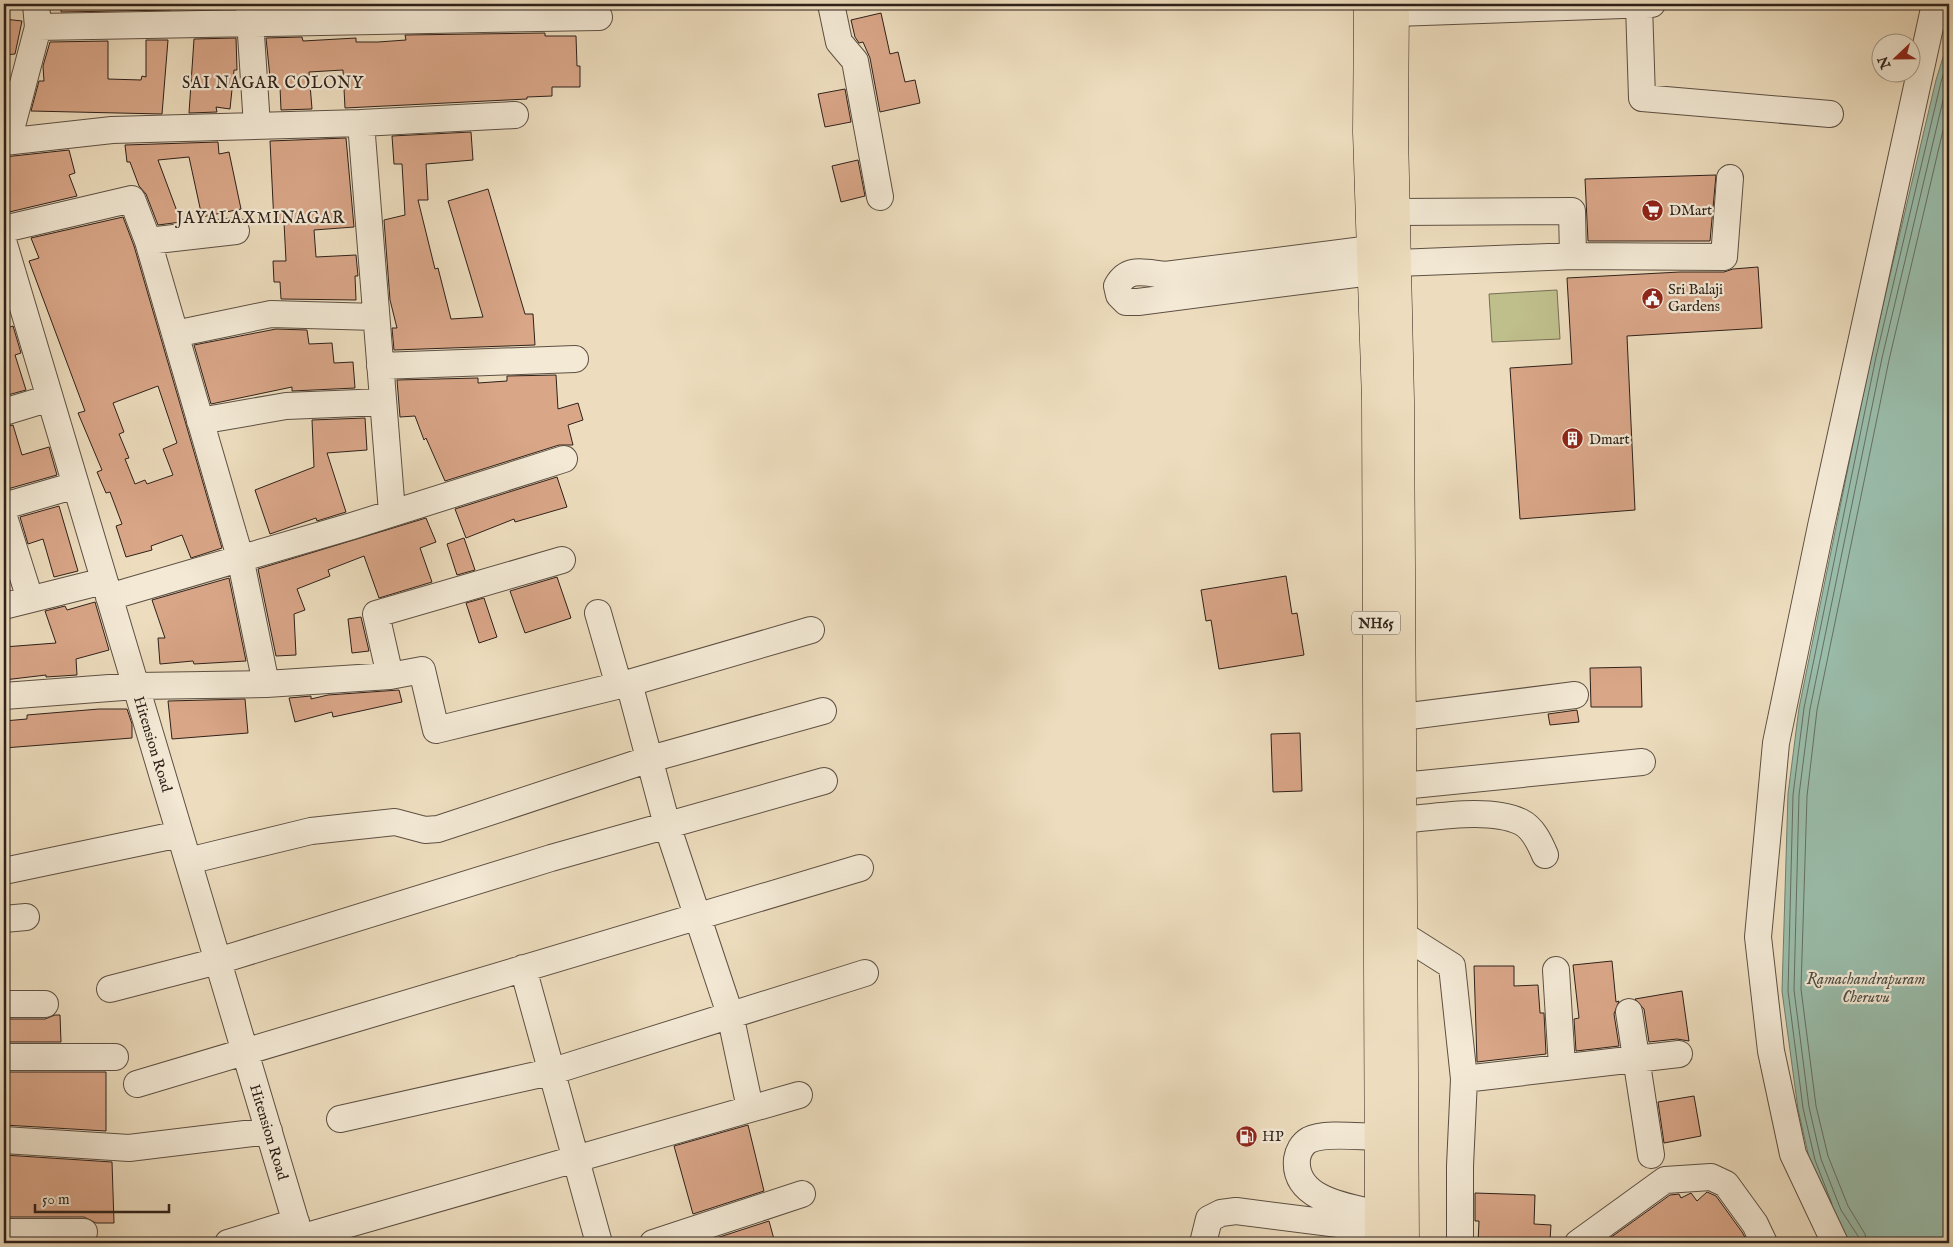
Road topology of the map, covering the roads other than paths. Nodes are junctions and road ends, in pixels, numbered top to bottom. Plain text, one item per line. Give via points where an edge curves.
1 (831, 4) edge
2 (1368, 4) edge
3 (1645, 4) edge
4 (1935, 4) edge
5 (1395, 8) edge
6 (250, 14) edge
7 (37, 15) edge
8 (598, 17) dead end
9 (1830, 114) dead end
10 (515, 115) dead end
11 (361, 123) junction
12 (257, 126) junction
13 (6, 142) edge
14 (1730, 178) dead end
15 (880, 196) dead end
16 (1396, 212) junction
17 (4, 230) edge
18 (236, 231) dead end
19 (148, 241) junction
20 (4, 244) edge
21 (1574, 256) junction
22 (1371, 260) junction
23 (1397, 263) junction
24 (13, 311) edge
25 (376, 317) junction
26 (175, 334) junction
27 (575, 359) dead end
28 (380, 366) junction
29 (50, 398) junction
30 (383, 402) junction
31 (4, 412) edge
32 (200, 421) junction
33 (564, 459) dead end
34 (76, 485) junction
35 (4, 506) edge
36 (392, 512) junction
37 (4, 516) edge
38 (240, 557) junction
39 (562, 560) dead end
40 (107, 589) junction
41 (30, 599) junction
42 (4, 606) edge
43 (598, 613) dead end
44 (812, 630) dead end
45 (390, 676) junction
46 (266, 684) junction
47 (624, 685) junction
48 (136, 686) junction
49 (1575, 695) dead end
50 (4, 696) edge
51 (823, 711) dead end
52 (1402, 717) junction
53 (650, 759) junction
54 (1642, 762) dead end
55 (824, 781) dead end
56 (1402, 786) junction
57 (1402, 820) junction
58 (667, 825) junction
59 (180, 834) junction
60 (1544, 855) dead end
61 (188, 862) junction
62 (860, 868) dead end
63 (4, 871) edge
64 (698, 915) junction
65 (1403, 935) junction
66 (218, 961) junction
67 (523, 968) junction
68 (1556, 970) dead end
69 (865, 973) dead end
70 (110, 989) dead end
71 (4, 1004) edge
72 (45, 1004) dead end
73 (1629, 1012) dead end
74 (730, 1014) junction
75 (244, 1050) junction
76 (1679, 1054) dead end
77 (115, 1057) dead end
78 (4, 1058) edge
79 (1635, 1058) junction
80 (1562, 1066) junction
81 (550, 1072) junction
82 (1464, 1079) junction
83 (137, 1084) dead end
84 (799, 1094) dead end
85 (750, 1108) junction
86 (340, 1119) dead end
87 (269, 1131) junction
88 (1378, 1137) junction
89 (4, 1140) edge
90 (1651, 1155) dead end
91 (574, 1159) junction
92 (802, 1194) dead end
93 (1379, 1229) edge
94 (4, 1232) edge
95 (84, 1232) dead end
96 (299, 1234) edge
97 (228, 1243) edge
98 (599, 1243) edge
99 (653, 1243) edge
100 (1203, 1243) edge
101 (1404, 1243) edge
102 (1460, 1243) edge
103 (1578, 1243) edge
104 (1764, 1243) edge
105 (1835, 1243) edge

1 - 15 street via 839,42 855,62
2 - 22 highway, NH65
3 - 5 street
3 - 9 street via 1642,98
4 - 105 street via 1776,743 1758,937 1771,1051 1793,1154
5 - 16 highway, NH65
6 - 7 street
6 - 8 street
6 - 12 street
7 - 13 street
10 - 11 street
11 - 12 street
11 - 25 street
12 - 13 street via 112,130
14 - 21 street via 1724,257
16 - 21 street via 1572,211
16 - 23 highway, NH65
17 - 19 street via 132,198
18 - 19 street
19 - 26 street
20 - 24 street, Hitension Road
21 - 23 street
22 - 22 street via 1138,302 1126,302 1119,295 1117,286 1121,278 1140,271 1165,275
22 - 88 highway, NH65 via 1376,410
23 - 52 highway, NH65
24 - 29 street, Hitension Road
25 - 26 street via 271,314
25 - 28 street
26 - 32 street
27 - 28 street
28 - 30 street
29 - 31 street
29 - 34 street, Hitension Road
30 - 32 street via 286,406
30 - 36 street
32 - 38 street
33 - 36 street
34 - 35 street
34 - 40 street, Hitension Road
36 - 38 street
37 - 41 street
38 - 40 street
38 - 46 street
39 - 45 street via 376,614
40 - 41 street
40 - 48 street, Hitension Road
41 - 42 street
43 - 47 street
44 - 47 street
45 - 46 street
45 - 47 street via 422,670 436,730
46 - 48 street
47 - 53 street
48 - 50 street
48 - 59 street, Hitension Road
49 - 52 street
51 - 53 street
52 - 56 highway, NH65
53 - 58 street
53 - 61 street via 438,829 425,830 394,822 312,831
54 - 56 street
55 - 58 street
56 - 57 highway, NH65
57 - 60 street via 1502,816 1522,822 1540,840
57 - 65 highway, NH65
58 - 64 street
58 - 66 street
59 - 61 street, Hitension Road
59 - 63 street
61 - 66 street, Hitension Road
62 - 64 street
64 - 67 street
64 - 74 street
65 - 82 street via 1452,966
65 - 101 highway, NH65
66 - 70 street
66 - 75 street, Hitension Road
67 - 75 street
67 - 81 street
68 - 80 street
69 - 74 street
71 - 72 street
73 - 79 street
74 - 81 street
74 - 85 street
75 - 83 street
75 - 87 street, Hitension Road
76 - 79 street
77 - 78 street
79 - 80 street
79 - 90 street
80 - 82 street
81 - 86 street
81 - 91 street
82 - 102 street
84 - 85 street
85 - 91 street
87 - 89 street via 129,1148
87 - 96 street, Hitension Road
88 - 93 highway, NH65
88 - 93 street via 1308,1140 1298,1152 1297,1174 1302,1184 1312,1192 1340,1204
91 - 96 street
91 - 98 street
92 - 99 street
93 - 100 street via 1236,1211 1209,1219
94 - 95 street
96 - 97 street
103 - 104 street via 1664,1180 1711,1177 1726,1184 1755,1224

